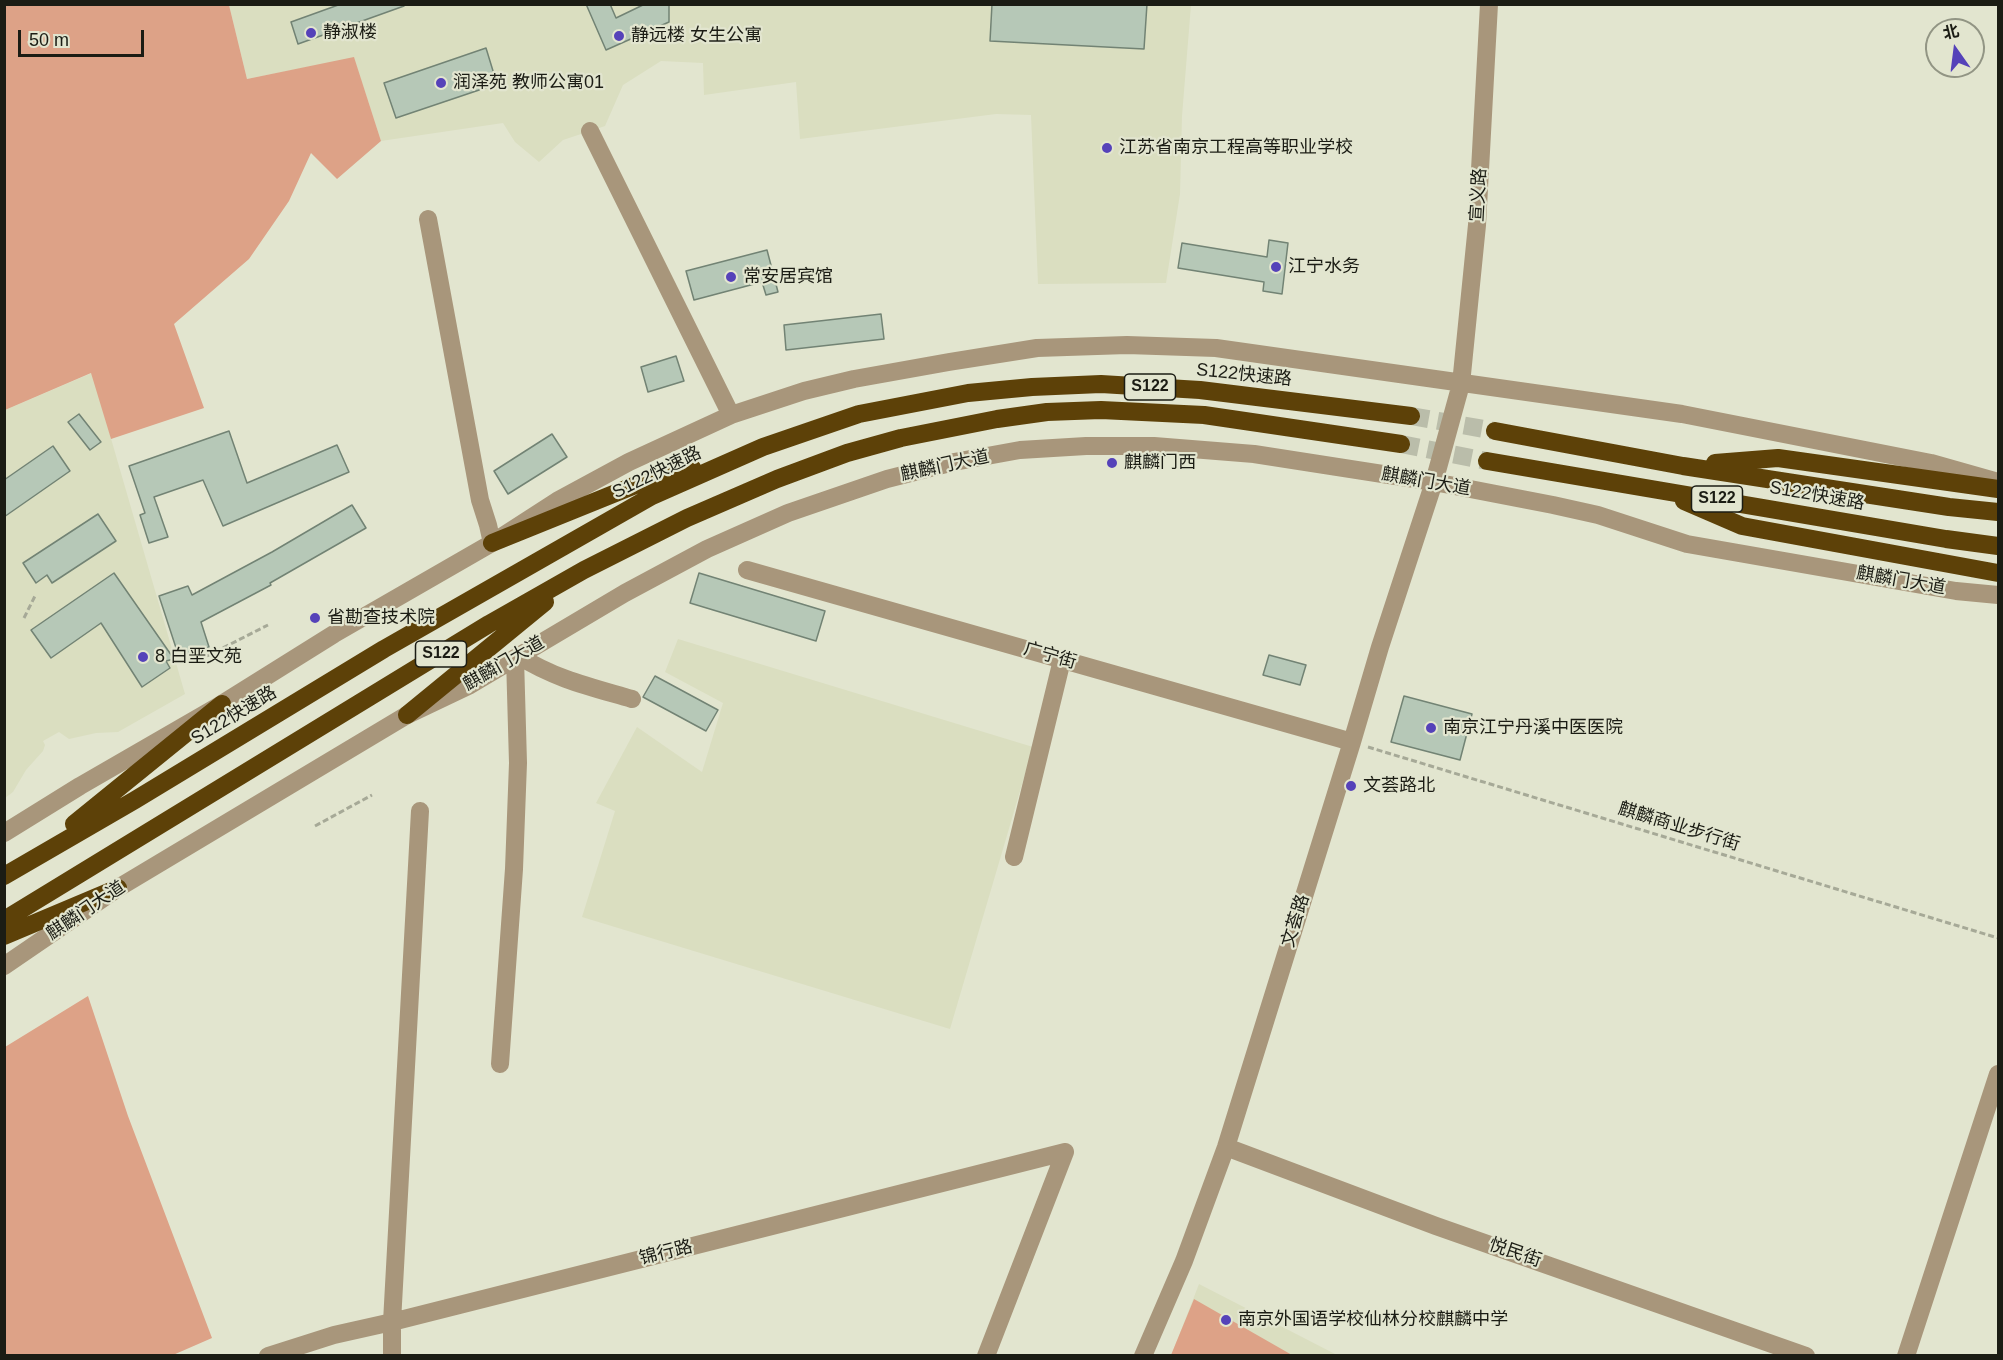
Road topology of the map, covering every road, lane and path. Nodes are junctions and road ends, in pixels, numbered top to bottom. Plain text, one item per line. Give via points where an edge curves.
1 (1490, 4) edge
2 (590, 131) dead end
3 (428, 219) dead end
4 (1461, 384) junction
5 (731, 415) junction
6 (1411, 416) tunnel mouth
7 (1495, 431) tunnel mouth
8 (1401, 444) tunnel mouth
9 (763, 447) junction
10 (1487, 461) tunnel mouth
11 (1683, 466) junction
12 (1434, 482) junction
13 (1998, 482) edge
14 (1655, 489) junction
15 (1998, 489) edge
16 (1998, 512) edge
17 (492, 543) junction
18 (1998, 546) edge
19 (584, 570) junction
20 (747, 570) dead end
21 (1998, 573) edge
22 (36, 594) dead end
23 (1998, 595) edge
24 (24, 618) dead end
25 (268, 625) dead end
26 (207, 656) dead end
27 (517, 657) junction
28 (1062, 660) junction
29 (632, 699) dead end
30 (222, 704) junction
31 (407, 715) junction
32 (1352, 742) junction
33 (372, 795) dead end
34 (420, 811) dead end
35 (315, 826) dead end
36 (4, 833) edge
37 (1014, 857) dead end
38 (32, 858) junction
39 (4, 876) edge
40 (118, 888) junction
41 (4, 920) edge
42 (4, 936) edge
43 (1998, 938) edge
44 (4, 966) edge
45 (500, 1064) dead end
46 (1998, 1074) edge
47 (1226, 1147) junction
48 (392, 1322) junction
49 (268, 1356) edge
50 (392, 1356) edge
51 (986, 1356) edge
52 (1143, 1356) edge
53 (1806, 1356) edge
54 (1906, 1356) edge

1 - 4 street, 宣义路 via 1477,225
2 - 5 street
3 - 17 street via 480,500
4 - 5 street via 1216,348 1037,348 854,379
4 - 12 street, 宣义路
4 - 13 street via 1682,414 1930,462
5 - 17 street via 629,462 557,501
6 - 9 highway, S122快速路 / S122 via 1200,390 1101,384 1032,387 968,393 859,414
7 - 11 highway, S122快速路 / S122
8 - 19 highway, S122 via 1204,415 1101,410 997,419 847,453 687,518
9 - 17 highway via 643,482
9 - 38 highway, S122快速路 / S122 via 652,496 384,649
10 - 14 highway, S122快速路 / S122
11 - 15 highway via 1778,458
11 - 16 highway, S122快速路 / S122
12 - 23 street, 麒麟门大道 via 1598,515 1688,544
12 - 27 street, 麒麟门大道 via 1254,454 1154,446 1020,450 954,462 887,478 788,513 727,540 625,593
12 - 32 street, 文荟路
14 - 18 highway, S122快速路 / S122
14 - 21 highway via 1742,526
17 - 30 street
19 - 31 highway
19 - 41 highway, S122
20 - 28 street, 广宁街
22 - 24 path
25 - 26 path
27 - 29 street via 563,679
27 - 31 street, 麒麟门大道
27 - 45 street via 516,833
28 - 32 street, 广宁街
28 - 37 street
30 - 36 street
30 - 38 highway
31 - 40 street, 麒麟门大道
32 - 43 path, 麒麟商业步行街
32 - 47 street, 文荟路
33 - 35 path
34 - 48 street
38 - 39 highway, S122快速路 / S122
40 - 42 highway
40 - 44 street, 麒麟门大道
46 - 54 street
47 - 52 street, 文荟路 via 1184,1261
47 - 53 street, 悦民街 via 1436,1226
48 - 49 street, 锦行路
48 - 50 street
48 - 51 street, 锦行路 via 1065,1152

